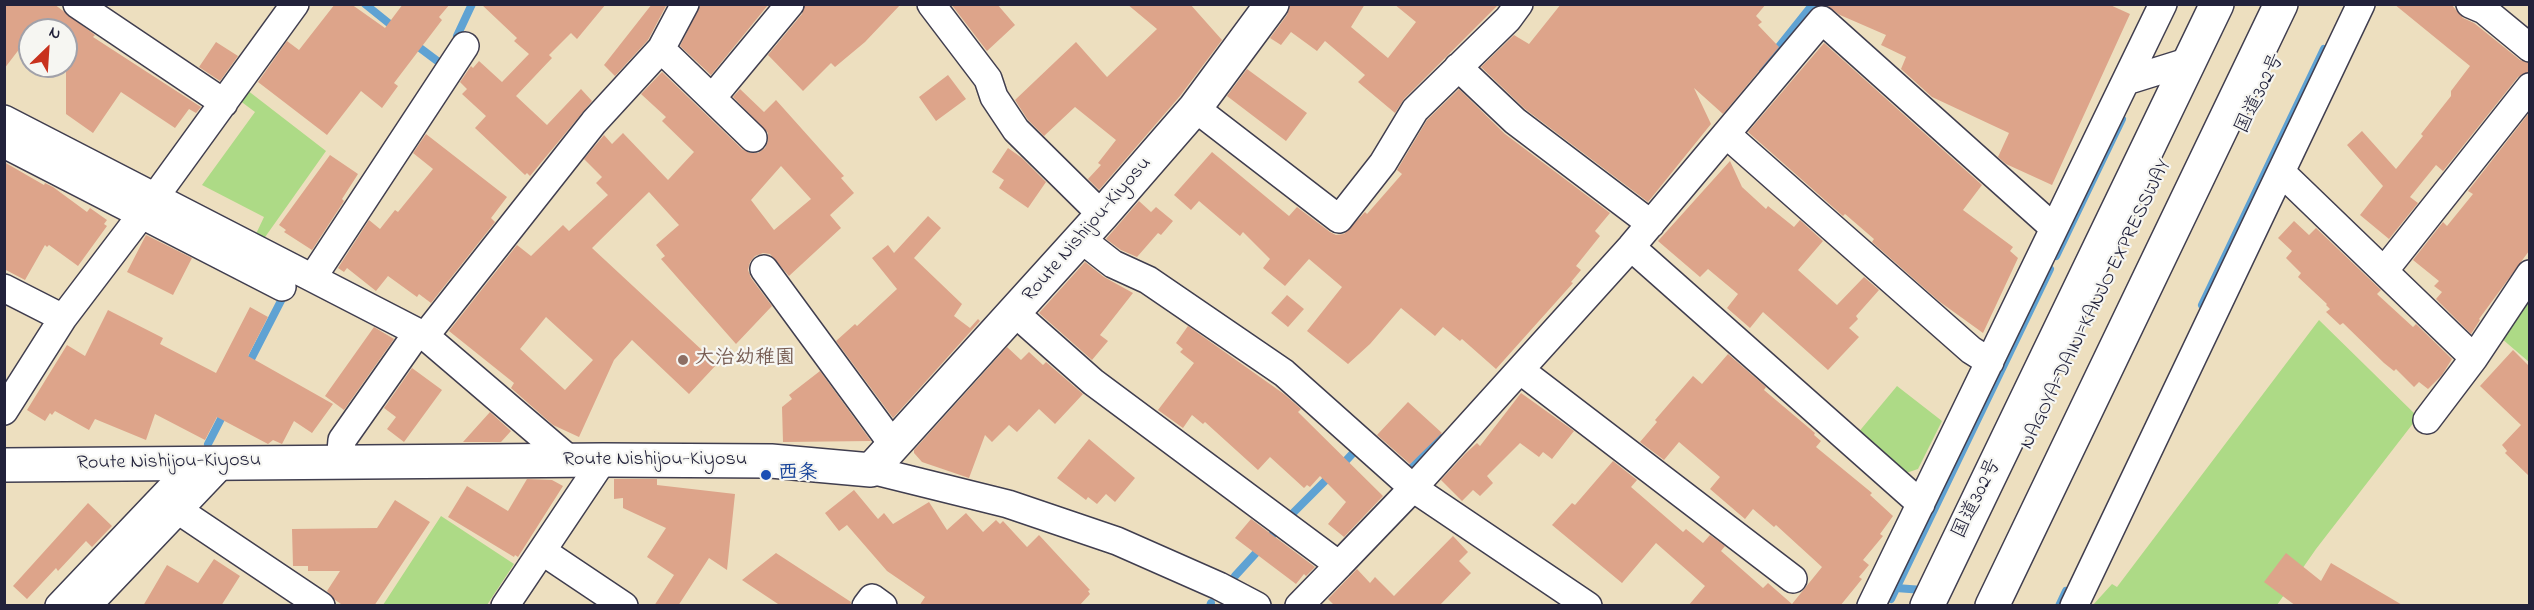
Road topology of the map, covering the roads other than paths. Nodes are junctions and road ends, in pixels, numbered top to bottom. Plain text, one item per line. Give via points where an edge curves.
1 (77, 4) edge
2 (295, 4) edge
3 (685, 4) edge
4 (790, 4) edge
5 (931, 4) edge
6 (1272, 4) edge
7 (1519, 4) edge
8 (2163, 4) edge
9 (2217, 4) edge
10 (2241, 4) edge
11 (2281, 4) edge
12 (2304, 4) edge
13 (2481, 6) edge
14 (2353, 11) edge
15 (465, 46) dead end
16 (2529, 48) edge
17 (661, 49) junction
18 (2190, 60) junction
19 (1458, 67) junction
20 (2126, 81) junction
21 (2529, 87) edge
22 (712, 98) junction
23 (224, 103) junction
24 (1195, 108) junction
25 (4, 119) edge
26 (1726, 134) junction
27 (753, 138) dead end
28 (4, 144) edge
29 (61, 161) junction
30 (2281, 172) junction
31 (149, 206) junction
32 (1651, 224) junction
33 (1092, 227) junction
34 (2054, 228) junction
35 (1631, 247) junction
36 (764, 269) dead end
37 (2384, 272) junction
38 (2529, 274) edge
39 (313, 277) junction
40 (4, 288) edge
41 (1015, 313) junction
42 (63, 318) junction
43 (422, 334) junction
44 (2474, 358) junction
45 (1990, 362) junction
46 (1520, 370) junction
47 (4, 411) edge
48 (2427, 420) dead end
49 (894, 446) junction
50 (570, 460) junction
51 (603, 460) junction
52 (210, 462) junction
53 (340, 462) junction
54 (4, 465) edge
55 (871, 470) junction
56 (1413, 488) junction
57 (1921, 504) junction
58 (178, 510) junction
59 (542, 551) junction
60 (1339, 565) junction
61 (1793, 579) dead end
62 (1211, 596) edge
63 (59, 606) edge
64 (87, 606) edge
65 (321, 606) edge
66 (506, 606) edge
67 (624, 606) edge
68 (866, 606) edge
69 (883, 606) edge
70 (1257, 606) edge
71 (1299, 606) edge
72 (1588, 606) edge
73 (1871, 606) edge
74 (1927, 606) edge
75 (1952, 606) edge
76 (1992, 606) edge
77 (2015, 606) edge
78 (2074, 606) edge

1 - 23 street
2 - 23 street
3 - 17 street
4 - 22 street
5 - 33 street via 988,79 994,97 1016,130
6 - 24 main road, Route Nishijou-Kiyosu
7 - 19 street
8 - 20 street
9 - 18 main road, 国道302号
10 - 75 main road, NAGOYA-DAINI-KANJO EXPRESSWAY
11 - 76 main road, NAGOYA-DAINI-KANJO EXPRESSWAY
12 - 77 main road, 国道302号
13 - 16 street
14 - 30 street
15 - 39 street
17 - 22 street
17 - 43 street via 594,122
18 - 20 street
18 - 74 main road, 国道302号
19 - 24 street via 1415,110 1383,164 1339,219
19 - 32 street via 1515,121
20 - 34 street
21 - 37 street
22 - 27 street
23 - 31 street
24 - 33 main road, Route Nishijou-Kiyosu
25 - 29 street
26 - 32 street
26 - 34 street via 1822,20
26 - 45 street via 1971,350
28 - 29 street
29 - 31 street
30 - 37 street
30 - 78 street
31 - 39 street via 272,273
31 - 42 street
32 - 35 street
33 - 41 main road, Route Nishijou-Kiyosu
33 - 56 street via 1113,264 1148,280 1284,373
34 - 45 street
35 - 46 street
35 - 57 street
36 - 49 street
37 - 44 street
38 - 44 street
39 - 43 street
40 - 42 street
41 - 49 main road, Route Nishijou-Kiyosu
41 - 60 street via 1093,382
42 - 47 street
43 - 50 street
43 - 53 street via 342,440
44 - 48 street
45 - 57 street
46 - 56 street
46 - 61 street
49 - 55 main road, Route Nishijou-Kiyosu
50 - 51 main road, Route Nishijou-Kiyosu
50 - 53 main road, Route Nishijou-Kiyosu
51 - 55 main road, Route Nishijou-Kiyosu via 771,461
51 - 59 street
52 - 53 main road, Route Nishijou-Kiyosu
52 - 54 main road, Route Nishijou-Kiyosu
52 - 58 street
52 - 63 street
55 - 62 street via 1018,508 1117,541
56 - 60 street
56 - 72 street
57 - 73 street
58 - 64 street
58 - 65 street
59 - 66 street
59 - 67 street
60 - 71 street
62 - 70 street
68 - 69 street via 872,598

